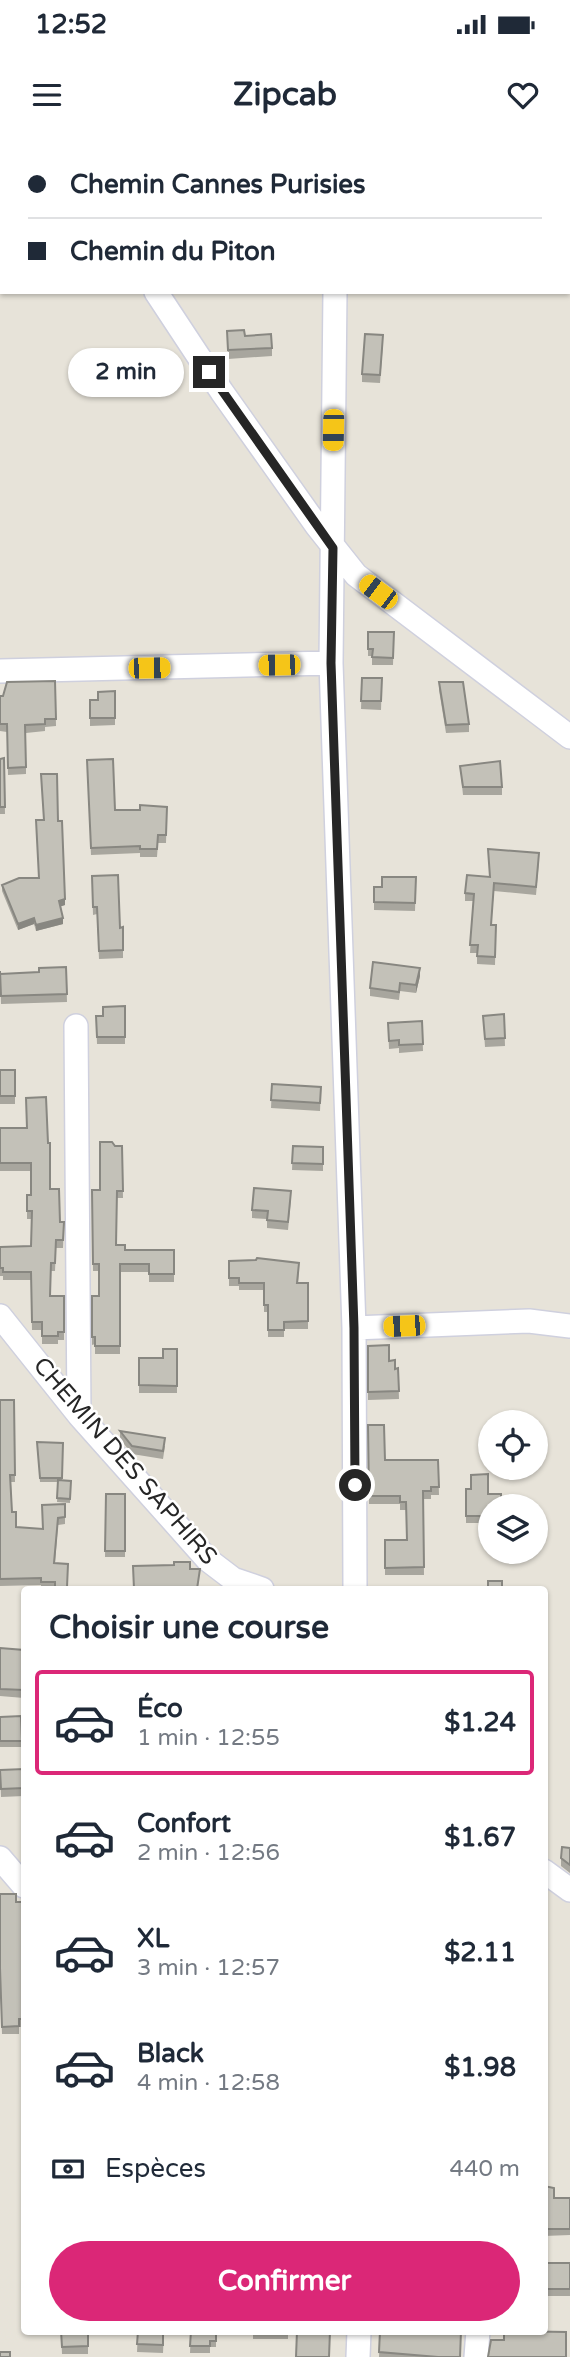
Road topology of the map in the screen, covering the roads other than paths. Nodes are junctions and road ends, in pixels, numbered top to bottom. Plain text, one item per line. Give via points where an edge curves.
1 (157, 294) edge
2 (335, 294) edge
3 (333, 548) junction
4 (331, 663) junction
5 (0, 671) edge
6 (570, 737) edge
7 (76, 1026) dead end
8 (0, 1316) edge
9 (570, 1326) edge
10 (354, 1328) junction
11 (79, 1415) junction
12 (253, 1586) edge
13 (355, 1586) edge
14 (0, 1858) edge
15 (548, 1874) edge
16 (21, 1882) edge
17 (570, 1890) edge
18 (359, 2335) edge
19 (478, 2335) edge
20 (358, 2357) edge
21 (476, 2357) edge

1 - 3 street
2 - 3 street
3 - 4 street
3 - 6 street via 356,575
4 - 5 street
4 - 10 street
7 - 11 street
8 - 11 street, CHEMIN DES SAPHIRS
9 - 10 street via 529,1321
10 - 13 street
11 - 12 street, CHEMIN DES SAPHIRS via 208,1560 233,1579
14 - 16 street
15 - 17 street
18 - 20 street
19 - 21 street

